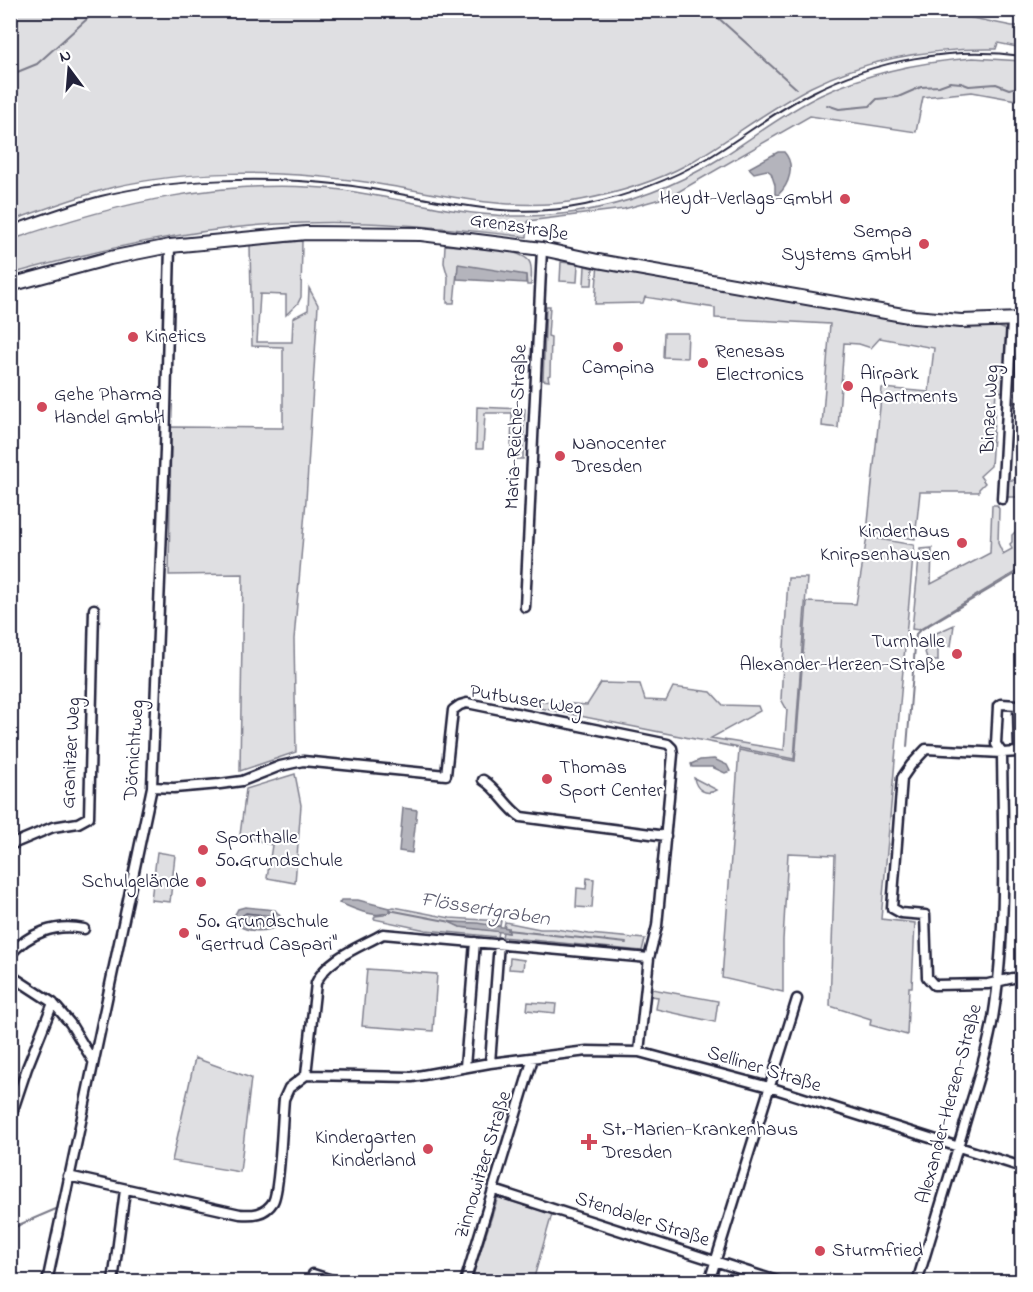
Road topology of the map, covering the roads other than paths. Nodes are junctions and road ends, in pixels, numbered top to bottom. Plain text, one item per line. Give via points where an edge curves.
1 (170, 246) junction
2 (542, 249) junction
3 (10, 285) edge
4 (1017, 320) edge
5 (1002, 499) dead end
6 (525, 607) dead end
7 (94, 609) dead end
8 (1002, 753) junction
9 (483, 780) dead end
10 (152, 787) junction
11 (666, 836) junction
12 (10, 845) edge
13 (84, 929) dead end
14 (475, 942) junction
15 (499, 944) junction
16 (10, 955) edge
17 (649, 958) junction
18 (10, 975) edge
19 (1023, 978) edge
20 (999, 981) junction
21 (797, 999) dead end
22 (53, 1003) junction
23 (639, 1052) junction
24 (533, 1058) junction
25 (93, 1061) junction
26 (489, 1063) junction
27 (465, 1067) junction
28 (306, 1075) junction
29 (770, 1088) junction
30 (10, 1119) edge
31 (959, 1147) junction
32 (1023, 1167) edge
33 (68, 1176) junction
34 (125, 1190) junction
35 (494, 1190) junction
36 (715, 1260) junction
37 (312, 1278) edge
38 (46, 1281) edge
39 (113, 1281) edge
40 (338, 1281) edge
41 (465, 1281) edge
42 (709, 1281) edge
43 (780, 1281) edge
44 (917, 1281) edge

1 - 2 main road, Grenzstraße via 295,234 367,232 421,234
1 - 3 main road, Grenzstraße
1 - 10 street, Dörnichtweg
2 - 4 main road, Grenzstraße via 886,313 943,320
2 - 6 street, Maria-Reiche-Straße
4 - 5 street, Binzer Weg
7 - 12 street, Granitzer Weg via 89,817
8 - 8 street, Alexander-Herzen-Straße via 1019,753 1018,705 998,706 996,744
8 - 20 street, Alexander-Herzen-Straße
8 - 20 street via 926,749 902,778 892,908 900,913 925,915 930,982 936,985
9 - 11 street via 521,817
10 - 11 street, Putbuser Weg via 242,781 303,761 446,776 453,710 467,704 668,744 673,754
10 - 25 street, Dörnichtweg
11 - 17 street, Putbuser Weg via 657,926
13 - 16 street via 73,926 38,933 21,942
14 - 15 street
14 - 27 street
14 - 28 street via 383,934 329,964 316,983
15 - 17 street
15 - 26 street
17 - 23 street, Putbuser Weg
18 - 22 street
19 - 20 street
20 - 31 street, Alexander-Herzen-Straße via 988,1045
21 - 29 street
22 - 25 street
22 - 30 street
23 - 24 street, Selliner Straße via 587,1051
23 - 29 street, Selliner Straße
24 - 26 street, Selliner Straße
24 - 35 street, Zinnowitzer Straße
25 - 33 street, Dörnichtweg
26 - 27 street, Selliner Straße
27 - 28 street, Selliner Straße via 412,1077
28 - 34 street via 289,1088 284,1099 274,1202 264,1211 240,1214
29 - 31 street, Selliner Straße
29 - 36 street
31 - 32 street, Selliner Straße
31 - 44 street, Alexander-Herzen-Straße
33 - 34 street
33 - 38 street, Dörnichtweg
34 - 39 street
35 - 36 street, Stendaler Straße
35 - 41 street, Zinnowitzer Straße
36 - 42 street
36 - 43 street, Stendaler Straße
37 - 40 street

